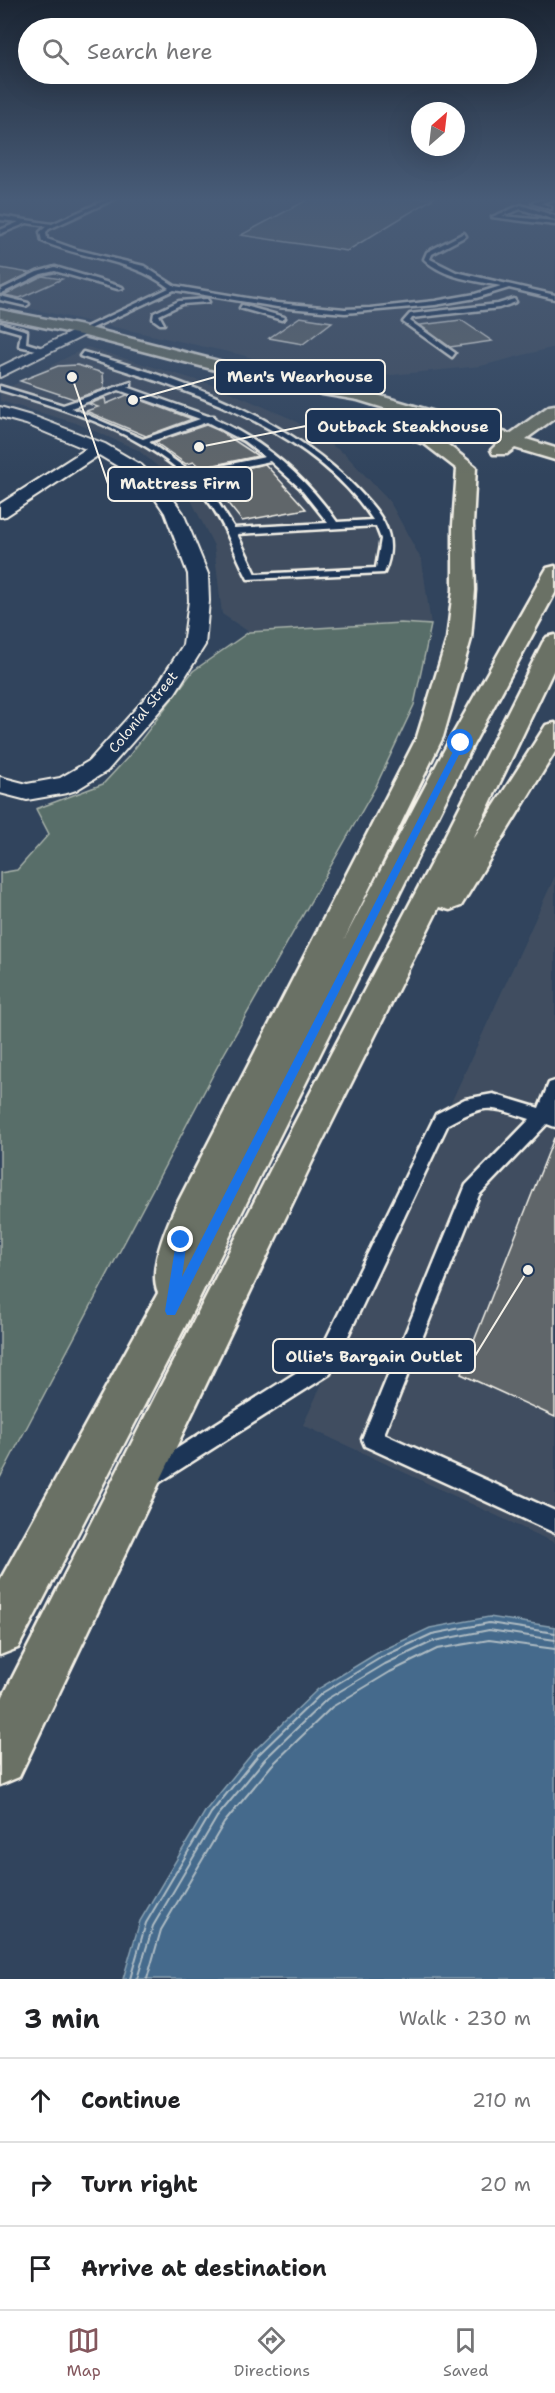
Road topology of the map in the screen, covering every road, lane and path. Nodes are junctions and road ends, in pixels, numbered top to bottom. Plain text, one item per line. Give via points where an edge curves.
1 (168, 290) edge
2 (187, 290) edge
3 (495, 290) edge
4 (527, 290) edge
5 (555, 297) edge
6 (0, 298) edge
7 (514, 301) dead end
8 (26, 304) dead end
9 (2, 318) edge
10 (282, 318) dead end
11 (162, 323) dead end
12 (49, 324) junction
13 (82, 331) junction
14 (25, 332) junction
15 (45, 350) junction
16 (83, 354) dead end
17 (452, 355) dead end
18 (0, 373) edge
19 (147, 376) junction
20 (281, 382) junction
21 (119, 387) junction
22 (0, 388) edge
23 (340, 405) junction
24 (65, 407) junction
25 (237, 410) junction
26 (555, 410) edge
27 (0, 412) edge
28 (227, 413) dead end
29 (217, 416) dead end
30 (207, 420) junction
31 (515, 441) junction
32 (141, 442) junction
33 (99, 448) junction
34 (498, 451) junction
35 (555, 454) edge
36 (271, 458) junction
37 (467, 466) junction
38 (555, 470) edge
39 (189, 475) junction
40 (0, 512) edge
41 (378, 523) junction
42 (334, 525) junction
43 (231, 531) junction
44 (555, 573) edge
45 (555, 642) edge
46 (555, 731) edge
47 (0, 785) edge
48 (555, 1088) edge
49 (550, 1118) edge
50 (295, 1158) junction
51 (171, 1311) junction
52 (133, 1488) junction
53 (555, 1522) edge
54 (0, 1630) edge
55 (0, 1758) edge

1 - 13 lane
2 - 3 lane via 345,311 435,303
4 - 5 lane
6 - 8 lane
7 - 17 lane via 410,316 406,322
9 - 12 main road
9 - 14 lane
10 - 11 lane via 248,308 192,300 156,314
12 - 13 main road
12 - 14 lane
13 - 15 street
13 - 20 main road
14 - 15 lane via 22,344
15 - 18 street
16 - 19 lane
19 - 21 lane
19 - 25 lane
20 - 23 main road
20 - 31 main road via 360,395
21 - 24 lane
21 - 30 lane
22 - 24 lane
23 - 34 main road
23 - 37 main road via 432,441
24 - 32 lane
25 - 28 lane
25 - 41 lane via 318,458 350,485
26 - 31 main road
27 - 33 street, Colonial Street
29 - 30 lane
30 - 32 lane
30 - 36 lane via 236,432
31 - 34 main road
31 - 35 main road
32 - 39 lane
33 - 40 street
33 - 47 street, Colonial Street via 135,469 174,513 198,574 200,601 194,645 166,688 98,766 67,785 27,792
34 - 37 main road
34 - 38 main road
36 - 39 lane
36 - 42 lane
37 - 51 main road via 459,639 430,737 194,1208 181,1240
39 - 43 lane
41 - 42 lane
41 - 43 lane via 386,538 381,571 252,577
42 - 43 lane
44 - 51 main road via 461,743
45 - 50 main road
46 - 50 main road
48 - 49 lane
49 - 52 lane via 493,1101 471,1104 442,1119 323,1367
49 - 53 lane via 472,1190 372,1439
50 - 52 main road
51 - 54 main road
52 - 55 main road

